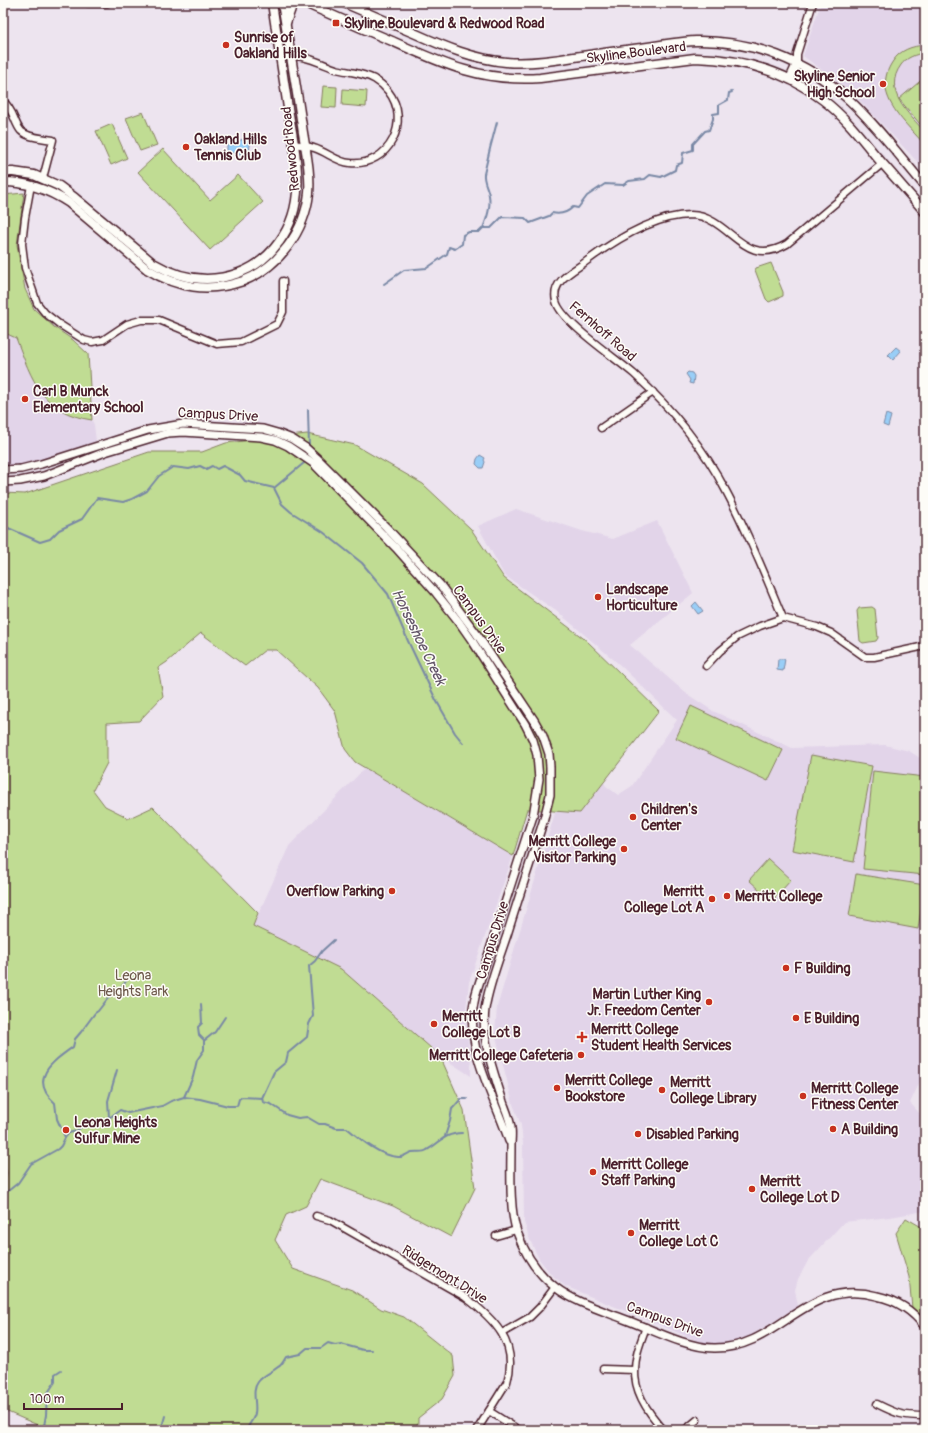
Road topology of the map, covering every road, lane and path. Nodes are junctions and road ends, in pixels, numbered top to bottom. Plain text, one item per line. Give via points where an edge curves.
1 (88, 3) edge
2 (107, 3) edge
3 (272, 3) edge
4 (282, 3) edge
5 (305, 3) edge
6 (344, 3) edge
7 (813, 3) edge
8 (286, 23) junction
9 (292, 56) junction
10 (280, 58) junction
11 (797, 64) junction
12 (790, 79) junction
13 (3, 101) edge
14 (293, 144) junction
15 (305, 146) junction
16 (883, 163) junction
17 (3, 172) edge
18 (43, 178) junction
19 (3, 182) edge
20 (31, 185) junction
21 (925, 186) edge
22 (925, 212) edge
23 (283, 281) dead end
24 (653, 392) junction
25 (601, 428) dead end
26 (3, 470) edge
27 (3, 482) edge
28 (336, 482) junction
29 (783, 618) junction
30 (925, 646) edge
31 (706, 666) dead end
32 (511, 1146) junction
33 (316, 1216) dead end
34 (516, 1230) junction
35 (496, 1236) dead end
36 (555, 1287) junction
37 (646, 1327) junction
38 (925, 1327) edge
39 (502, 1333) junction
40 (602, 1369) dead end
41 (635, 1370) junction
42 (877, 1404) dead end
43 (489, 1412) junction
44 (925, 1416) edge
45 (697, 1420) dead end
46 (477, 1430) edge
47 (518, 1430) edge
48 (664, 1430) edge
49 (685, 1430) edge

1 - 2 street
3 - 10 main road, Redwood Road
4 - 8 main road, Redwood Road
5 - 8 main road via 292,6
5 - 12 main road, Skyline Boulevard via 442,64 483,75 540,78 712,58 748,63
6 - 11 main road, Skyline Boulevard via 450,49 505,62 541,62 695,41 745,46
7 - 11 street via 797,54
8 - 9 main road, Redwood Road
9 - 10 street
9 - 15 main road, Redwood Road
9 - 15 street via 374,79 389,92 397,115 397,131 390,145 370,161 350,164
10 - 14 main road, Redwood Road
11 - 12 main road
11 - 21 main road, Skyline Boulevard via 833,86 848,99
12 - 16 main road, Skyline Boulevard via 815,94 837,112
13 - 18 street via 8,105 21,131 53,140
14 - 15 street
14 - 18 main road, Redwood Road via 298,191 293,220 274,249 261,262 228,277 195,279 179,276 164,269 153,263 75,198
15 - 20 main road, Redwood Road via 309,192 303,218 292,240 281,255 266,268 231,285 194,287 177,284 161,277 147,269 56,194
16 - 22 main road, Skyline Boulevard
16 - 24 street, Fernhoff Road via 778,250 759,252 749,248 704,218 691,215 675,217 649,224 622,238 564,277 558,283 555,296 562,313
17 - 18 main road, Redwood Road via 25,173
19 - 20 main road, Redwood Road
20 - 23 street via 22,244 25,268 32,291 45,313 84,340 102,340 127,324 141,320 159,320 217,344 241,342 277,324 283,312
24 - 25 street
24 - 29 street, Fernhoff Road via 688,434 726,490
26 - 28 street, Campus Drive via 41,464 148,430 182,424 263,429 292,439 317,458
27 - 28 street, Campus Drive via 49,474 105,452 168,433 183,432 274,440 302,454
28 - 32 street, Campus Drive via 412,565 459,622 526,724 537,755 539,779 533,816 473,1008 474,1036 481,1070
28 - 32 street, Campus Drive via 391,532 441,586 534,720 543,736 548,754 550,795 485,1009 486,1040 511,1128
29 - 30 street via 831,633 865,657
29 - 31 street via 737,637
32 - 34 street, Campus Drive via 512,1198
33 - 39 street, Ridgemont Drive via 330,1220 465,1297 484,1312
34 - 35 street
34 - 36 street, Campus Drive via 533,1264
36 - 37 street, Campus Drive via 569,1296
36 - 39 street via 530,1317
37 - 38 street, Campus Drive via 701,1347 727,1348 753,1340 809,1304 839,1293 853,1292 868,1293 898,1304
37 - 41 street
39 - 43 street, Ridgemont Drive via 510,1353 510,1373
40 - 41 street
41 - 48 street via 642,1398 651,1416
42 - 44 street via 906,1416
43 - 46 street, Ridgemont Drive
43 - 47 street
45 - 49 street

